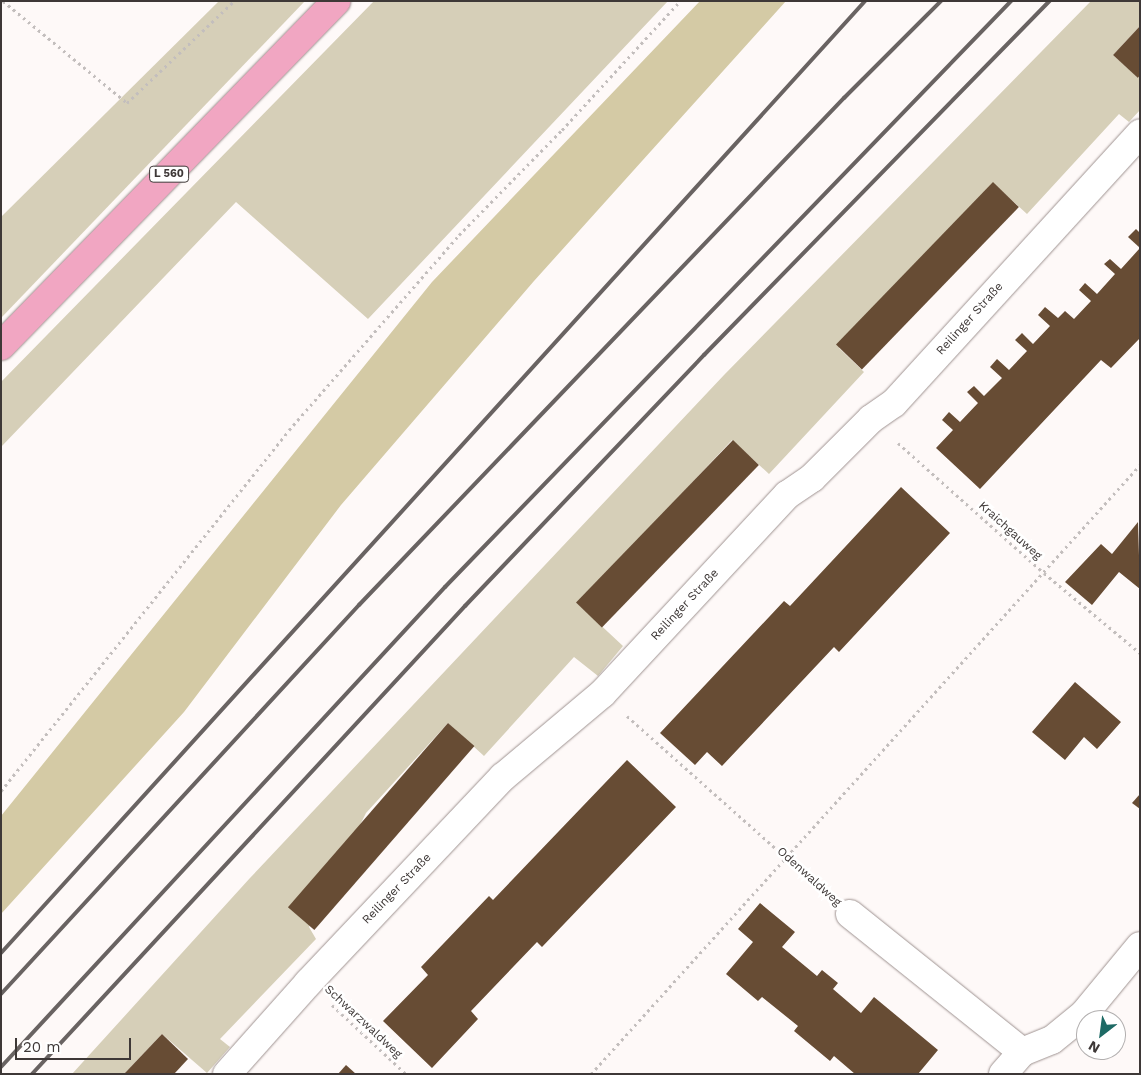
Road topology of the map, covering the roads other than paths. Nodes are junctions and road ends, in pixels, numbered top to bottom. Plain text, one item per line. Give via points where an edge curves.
1 (336, 1) edge
2 (1140, 134) edge
3 (1, 346) edge
4 (850, 914) road end
5 (1140, 946) edge
6 (1022, 1052) junction
7 (227, 1074) edge
8 (1003, 1074) edge

1 - 3 main road, L 560
2 - 7 street, Reilinger Straße via 894,403 871,419 812,478 787,495 602,694 503,777 308,983
4 - 6 street, Odenwaldweg
5 - 6 street via 1084,1014 1052,1040
6 - 8 street

